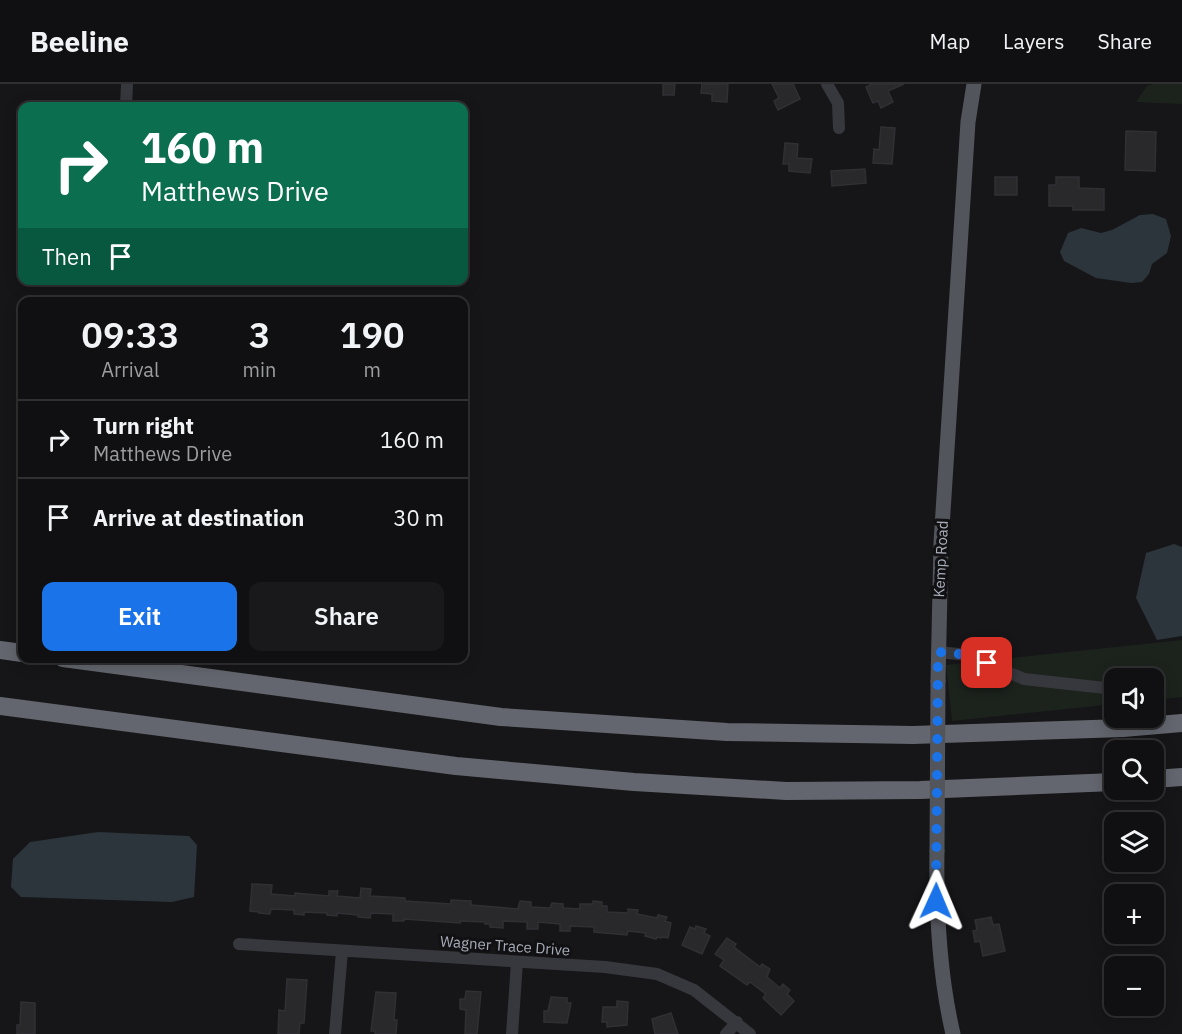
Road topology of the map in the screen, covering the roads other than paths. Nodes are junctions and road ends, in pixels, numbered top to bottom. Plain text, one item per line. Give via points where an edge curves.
1 (127, 84) edge
2 (827, 84) edge
3 (974, 84) edge
4 (126, 102) edge
5 (839, 128) dead end
6 (0, 650) edge
7 (18, 652) edge
8 (938, 652) junction
9 (100, 663) edge
10 (1104, 688) edge
11 (0, 706) edge
12 (1182, 723) edge
13 (1182, 777) edge
14 (1164, 778) edge
15 (1104, 782) edge
16 (239, 944) dead end
17 (342, 951) junction
18 (517, 962) junction
19 (737, 1022) junction
20 (335, 1034) edge
21 (513, 1034) edge
22 (726, 1034) edge
23 (750, 1034) edge
24 (954, 1034) edge

1 - 4 street
2 - 5 street via 838,103
3 - 8 main road, Kemp Road via 968,122 947,443
6 - 7 highway
8 - 10 street via 968,655 1024,679
8 - 24 main road, Kemp Road, bridge via 936,901
9 - 12 highway via 501,717 727,732 913,735
11 - 15 highway via 456,766 634,782 786,791
13 - 14 highway
16 - 17 street, Wagner Trace Drive
17 - 18 street, Wagner Trace Drive
17 - 20 street
18 - 19 street, Wagner Trace Drive via 657,974 694,990
18 - 21 street
19 - 22 street
19 - 23 street, Wagner Trace Drive

